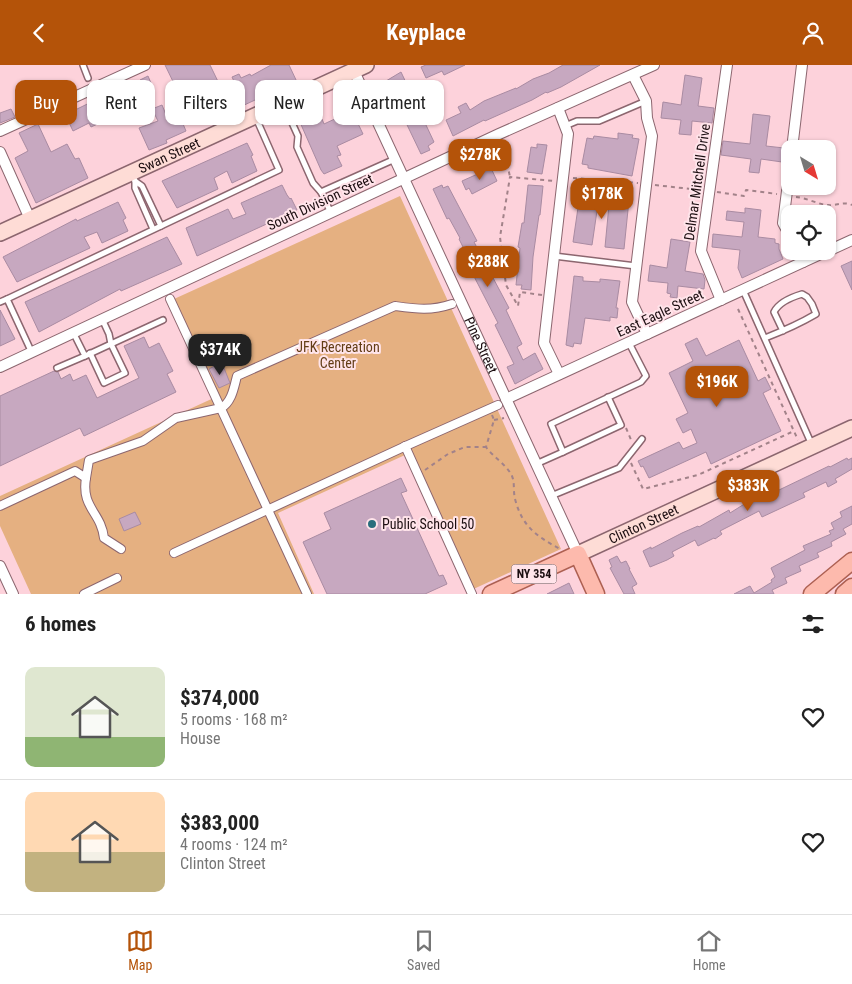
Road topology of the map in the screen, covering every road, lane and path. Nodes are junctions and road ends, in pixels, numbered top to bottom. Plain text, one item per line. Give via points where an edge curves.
1 (82, 65) edge
2 (145, 65) edge
3 (654, 65) edge
4 (727, 65) edge
5 (802, 65) edge
6 (360, 68) edge
7 (633, 75) junction
8 (88, 78) dead end
9 (323, 85) edge
10 (646, 101) junction
11 (558, 108) junction
12 (255, 116) edge
13 (259, 125) edge
14 (293, 125) edge
15 (565, 126) junction
16 (0, 131) edge
17 (793, 140) edge
18 (504, 148) dead end
19 (0, 153) edge
20 (395, 159) junction
21 (134, 176) junction
22 (510, 177) junction
23 (404, 179) junction
24 (559, 182) dead end
25 (321, 192) junction
26 (331, 213) junction
27 (30, 219) junction
28 (161, 226) junction
29 (153, 229) junction
30 (0, 233) edge
31 (852, 240) edge
32 (836, 247) edge
33 (554, 256) junction
34 (807, 260) edge
35 (803, 262) joint
36 (636, 266) junction
37 (743, 290) junction
38 (550, 296) junction
39 (7, 299) junction
40 (170, 299) dead end
41 (721, 300) junction
42 (0, 302) edge
43 (452, 304) dead end
44 (738, 309) dead end
45 (164, 320) dead end
46 (103, 321) junction
47 (783, 331) junction
48 (74, 334) junction
49 (647, 334) junction
50 (765, 338) junction
51 (629, 342) junction
52 (111, 344) junction
53 (32, 353) junction
54 (88, 354) junction
55 (0, 367) edge
56 (57, 368) dead end
57 (559, 374) junction
58 (608, 397) junction
59 (502, 402) junction
60 (221, 408) junction
61 (504, 418) dead end
62 (852, 428) edge
63 (794, 431) junction
64 (642, 439) dead end
65 (806, 445) junction
66 (405, 446) junction
67 (486, 447) junction
68 (563, 452) junction
69 (629, 457) junction
70 (89, 460) junction
71 (536, 464) junction
72 (415, 469) junction
73 (74, 471) junction
74 (86, 478) junction
75 (551, 497) junction
76 (0, 506) edge
77 (268, 509) junction
78 (121, 549) dead end
79 (174, 553) dead end
80 (571, 553) junction
81 (852, 561) edge
82 (0, 566) edge
83 (117, 577) dead end
84 (852, 587) edge
85 (13, 594) edge
86 (84, 594) edge
87 (307, 594) edge
88 (472, 594) edge
89 (491, 594) edge
90 (596, 594) edge
91 (812, 594) edge
92 (844, 594) edge

1 - 8 lane
2 - 16 street
3 - 7 street, South Division Street
4 - 41 street, Delmar Mitchell Drive via 702,251
5 - 17 street
6 - 9 main road, Swan Street
6 - 20 street, Pine Street
7 - 10 street
7 - 11 street, South Division Street
10 - 15 lane via 599,121 577,121
10 - 36 street via 652,136
11 - 15 street
11 - 23 street, South Division Street
12 - 21 main road, Swan Street
13 - 28 lane via 279,170
14 - 25 lane via 298,136 297,147 313,183
15 - 33 street via 568,134
18 - 22 path
19 - 27 street
20 - 23 street, Pine Street
20 - 25 lane
21 - 27 main road, Swan Street
21 - 28 lane via 142,185
21 - 29 lane via 135,188
22 - 24 path
22 - 38 path via 500,237 506,285 518,306 520,292
23 - 26 street, South Division Street
23 - 59 street, Pine Street
25 - 26 lane
26 - 46 street, South Division Street
27 - 30 main road, Swan Street
28 - 29 lane
29 - 39 lane
31 - 32 street, East Eagle Street
33 - 36 lane
33 - 38 street
34 - 35 street, East Eagle Street
35 - 37 street, East Eagle Street
36 - 49 street via 632,302
37 - 41 street, East Eagle Street
37 - 50 lane
38 - 57 street via 544,343
39 - 42 lane
39 - 53 lane
40 - 60 street
41 - 49 street, East Eagle Street
43 - 60 street via 423,310 395,306 237,376 226,405
44 - 63 path
45 - 52 lane
46 - 48 street, South Division Street
46 - 52 lane
47 - 47 lane via 816,314 807,297 802,294 776,308 774,312
47 - 50 lane
48 - 53 street, South Division Street
48 - 54 lane
49 - 51 street, East Eagle Street
50 - 65 lane
51 - 57 street, East Eagle Street
51 - 58 lane via 646,376 641,382
52 - 54 lane
52 - 54 lane via 125,373 104,383
53 - 55 street, South Division Street
54 - 56 lane
57 - 59 street, East Eagle Street
58 - 68 lane via 551,424
58 - 68 lane via 620,425
59 - 66 street
59 - 71 street, Pine Street
60 - 70 street via 176,418 143,441
60 - 77 street
61 - 67 path via 494,420
62 - 65 main road, Clinton Street
63 - 65 path
63 - 69 path via 698,475 643,489
64 - 69 lane
65 - 80 main road, Clinton Street
66 - 72 street
66 - 77 street
67 - 72 path via 464,447 428,469
67 - 80 path via 512,475 515,500 528,528
68 - 71 lane
69 - 75 lane via 619,468
70 - 73 street
70 - 74 street
71 - 75 street, Pine Street
72 - 88 street
73 - 74 street
73 - 76 street
74 - 78 street via 84,488 89,507 102,527 104,538
75 - 80 street, Pine Street
77 - 79 street
77 - 87 street
80 - 89 main road, Clinton Street / NY 354
80 - 90 main road, Pine Street
81 - 91 main road
82 - 85 street
83 - 86 street
84 - 92 main road

